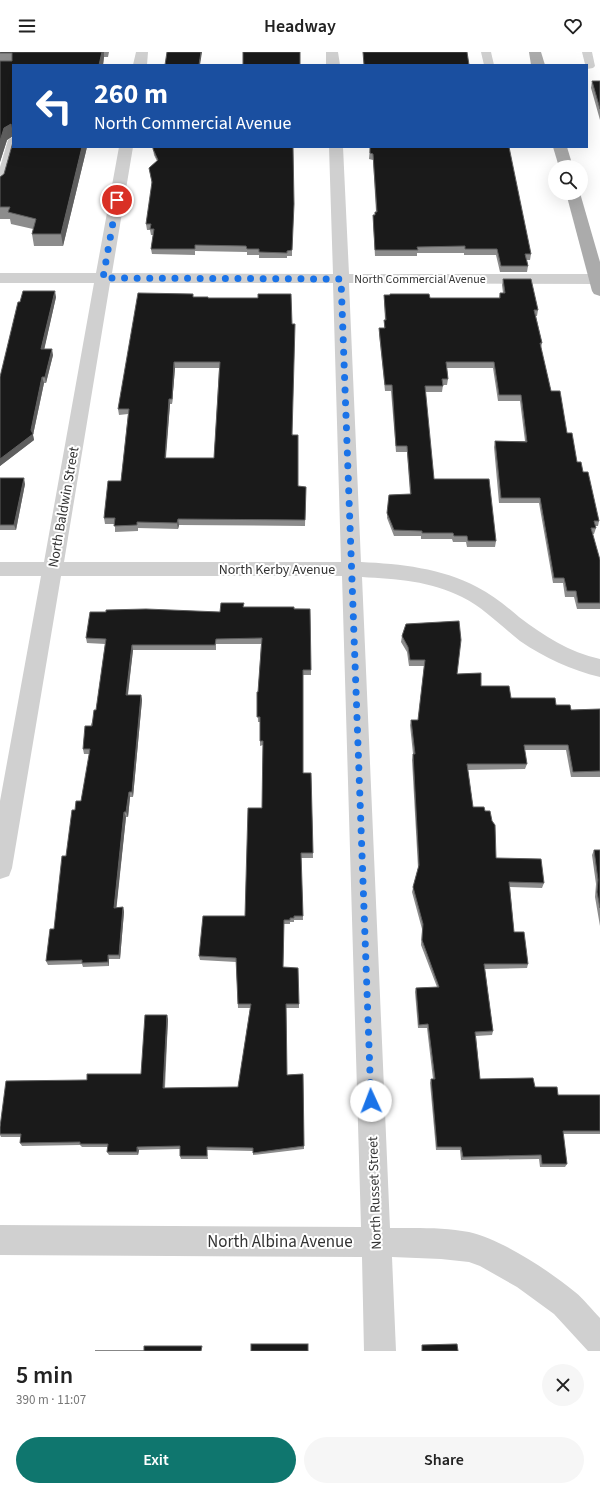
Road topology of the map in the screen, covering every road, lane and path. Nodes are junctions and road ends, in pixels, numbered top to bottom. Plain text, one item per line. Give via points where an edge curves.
1 (142, 52) edge
2 (332, 52) edge
3 (486, 52) edge
4 (535, 52) edge
5 (587, 52) edge
6 (140, 64) edge
7 (333, 64) edge
8 (489, 64) edge
9 (538, 64) edge
10 (588, 66) edge
11 (12, 144) edge
12 (126, 148) edge
13 (336, 148) edge
14 (560, 148) edge
15 (564, 160) edge
16 (0, 186) edge
17 (575, 200) edge
18 (0, 278) edge
19 (103, 278) junction
20 (341, 279) junction
21 (599, 283) edge
22 (0, 569) edge
23 (52, 569) junction
24 (352, 570) junction
25 (600, 668) edge
26 (0, 868) edge
27 (0, 1240) edge
28 (376, 1242) junction
29 (600, 1341) edge
30 (380, 1351) edge

1 - 6 street
2 - 7 street
3 - 8 lane
4 - 9 main road
5 - 10 lane
11 - 16 lane
12 - 19 street, North Baldwin Street
13 - 20 street, North Russet Street
14 - 15 main road
17 - 21 main road
18 - 19 street, North Commercial Avenue
19 - 20 street, North Commercial Avenue
19 - 23 street, North Baldwin Street
20 - 21 street, North Commercial Avenue
20 - 24 street, North Russet Street
22 - 23 street, North Kerby Avenue
23 - 24 street, North Kerby Avenue
23 - 26 street, North Baldwin Street
24 - 25 street, North Kerby Avenue via 397,572 446,581 470,592 491,606 545,647 570,660
24 - 28 street, North Russet Street
27 - 28 street, North Albina Avenue
28 - 29 street, North Albina Avenue via 469,1246 528,1276 565,1303
28 - 30 street, North Russet Street

